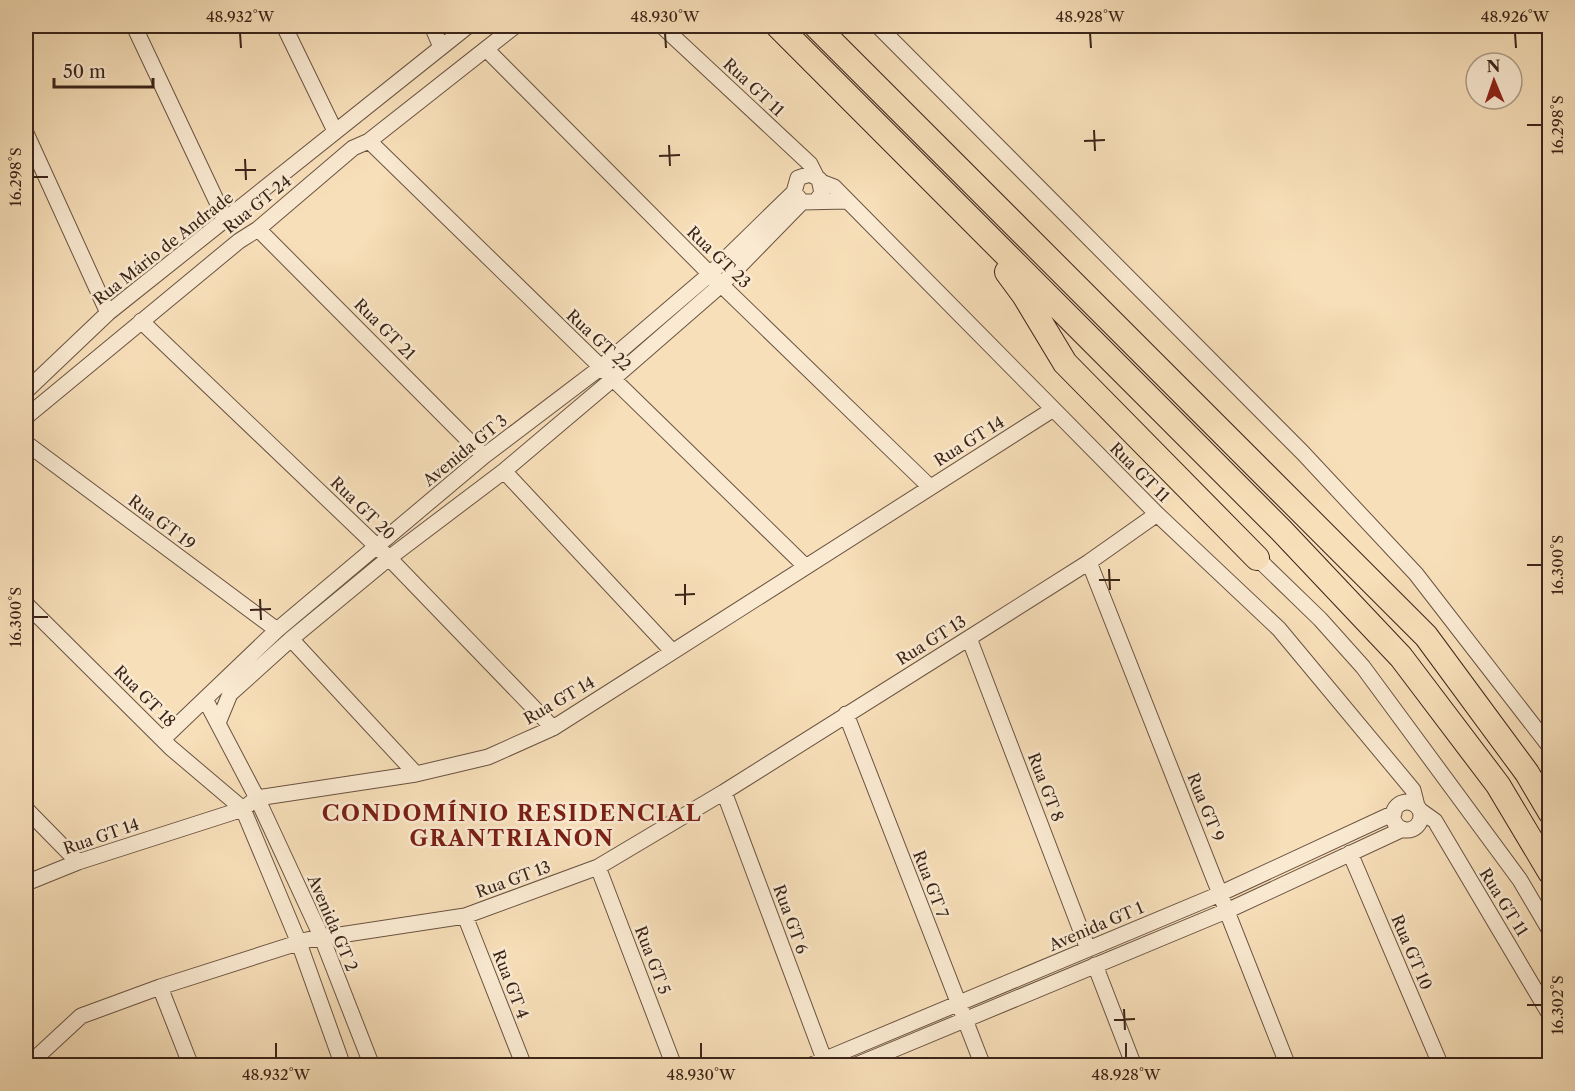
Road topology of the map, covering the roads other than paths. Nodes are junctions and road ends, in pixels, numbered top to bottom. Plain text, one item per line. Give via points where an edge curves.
1 (134, 26) edge
2 (284, 26) edge
3 (432, 26) edge
4 (468, 26) edge
5 (515, 26) edge
6 (662, 26) edge
7 (778, 26) edge
8 (816, 26) edge
9 (878, 26) edge
10 (441, 47) junction
11 (486, 49) junction
12 (335, 131) junction
13 (26, 133) edge
14 (369, 141) junction
15 (794, 150) junction
16 (819, 179) junction
17 (802, 194) junction
18 (847, 201) junction
19 (226, 222) junction
20 (979, 227) junction
21 (258, 229) junction
22 (710, 274) junction
23 (722, 284) junction
24 (108, 313) junction
25 (141, 321) junction
26 (600, 368) junction
27 (614, 378) junction
28 (26, 391) edge
29 (1052, 410) junction
30 (26, 417) edge
31 (26, 443) edge
32 (484, 456) junction
33 (504, 471) junction
34 (930, 487) junction
35 (1157, 514) junction
36 (1281, 530) junction
37 (376, 545) junction
38 (389, 558) junction
39 (1257, 558) junction
40 (1089, 562) junction
41 (805, 566) junction
42 (26, 604) edge
43 (277, 630) junction
44 (969, 638) junction
45 (291, 639) junction
46 (672, 651) junction
47 (205, 699) junction
48 (846, 714) junction
49 (218, 723) junction
50 (553, 728) junction
51 (164, 739) junction
52 (1550, 747) edge
53 (416, 774) junction
54 (1400, 775) junction
55 (724, 792) junction
56 (257, 798) junction
57 (1397, 808) junction
58 (26, 809) edge
59 (243, 809) junction
60 (1550, 812) edge
61 (1415, 818) junction
62 (1350, 853) junction
63 (78, 862) junction
64 (598, 867) junction
65 (1550, 872) edge
66 (26, 883) edge
67 (1221, 893) junction
68 (1225, 911) junction
69 (465, 916) junction
70 (1550, 931) edge
71 (322, 938) junction
72 (299, 943) junction
73 (1088, 949) junction
74 (1095, 965) junction
75 (160, 987) junction
76 (958, 1002) junction
77 (1550, 1015) edge
78 (965, 1018) junction
79 (817, 1062) edge
80 (35, 1063) edge
81 (191, 1065) edge
82 (343, 1065) edge
83 (372, 1065) edge
84 (524, 1065) edge
85 (674, 1065) edge
86 (854, 1065) edge
87 (983, 1065) edge
88 (1134, 1065) edge
89 (1288, 1065) edge
90 (1441, 1065) edge

1 - 19 street
2 - 12 street
3 - 10 street
4 - 10 street, Rua Mário de Andrade
5 - 11 street, Rua GT 24
6 - 15 street, Rua GT 11
7 - 20 highway
8 - 60 highway via 1426,636 1527,773
9 - 52 street via 1303,453 1416,574
10 - 12 street, Rua Mário de Andrade
11 - 14 street, Rua GT 24
11 - 22 street, Rua GT 23
12 - 19 street, Rua Mário de Andrade
13 - 24 street
14 - 21 street, Rua GT 24 via 352,148
14 - 26 street, Rua GT 22
15 - 16 street, Rua GT 11
15 - 17 street
16 - 17 street via 810,174
16 - 17 street via 822,192
16 - 18 street, Rua GT 11
17 - 18 street
17 - 22 street, Avenida GT 3
17 - 23 street
18 - 29 street, Rua GT 11
19 - 24 street, Rua Mário de Andrade
20 - 36 highway
20 - 39 highway via 992,255 1024,295 1065,363
21 - 25 street, Rua GT 24
21 - 32 street, Rua GT 21
22 - 23 street, Rua GT 23
22 - 26 street, Avenida GT 3
23 - 27 street
23 - 34 street, Rua GT 23
24 - 28 street, Rua Mário de Andrade
25 - 30 street, Rua GT 24
25 - 37 street, Rua GT 20
26 - 27 street, Rua GT 22
26 - 32 street, Avenida GT 3
27 - 33 street
27 - 41 street, Rua GT 22
29 - 34 street, Rua GT 14
29 - 35 street, Rua GT 11
31 - 43 street, Rua GT 19
32 - 37 street, Avenida GT 3
33 - 38 street
33 - 46 street
34 - 41 street, Rua GT 14
35 - 40 street, Rua GT 13
35 - 54 street, Rua GT 11 via 1279,629
36 - 39 highway via 1265,529 1257,536
36 - 65 highway via 1401,657 1498,785
37 - 38 street, Rua GT 20
37 - 43 street, Avenida GT 3
38 - 45 street
38 - 50 street, Rua GT 20
39 - 70 street via 1363,667 1520,880
40 - 44 street, Rua GT 13
40 - 67 street, Rua GT 9
41 - 46 street, Rua GT 14
42 - 51 street, Rua GT 18
43 - 47 street, Avenida GT 3
44 - 48 street, Rua GT 13
44 - 73 street, Rua GT 8
45 - 49 street via 230,694
45 - 53 street
46 - 50 street, Rua GT 14
47 - 49 street, Avenida GT 2
47 - 51 street, Avenida GT 3
48 - 55 street, Rua GT 13
48 - 76 street, Rua GT 7
49 - 56 street, Avenida GT 2
50 - 53 street, Rua GT 14 via 488,757
51 - 59 street, Rua GT 18
53 - 56 street, Rua GT 14
54 - 57 street
54 - 61 street, Rua GT 11 via 1413,790
55 - 64 street, Rua GT 13
55 - 79 street, Rua GT 6
56 - 59 street, Rua GT 14
56 - 71 street, Avenida GT 2
57 - 61 street via 1406,802
57 - 61 street via 1395,822
57 - 67 street, Avenida GT 1
58 - 63 street
59 - 63 street, Rua GT 14
59 - 72 street
61 - 62 street
61 - 77 street, Rua GT 11 via 1435,821
62 - 68 street
62 - 90 street, Rua GT 10
63 - 66 street, Rua GT 14
64 - 69 street, Rua GT 13
64 - 85 street, Rua GT 5
67 - 68 street, Rua GT 9
67 - 73 street, Avenida GT 1
68 - 74 street
68 - 89 street, Rua GT 9
69 - 71 street, Rua GT 13
69 - 84 street, Rua GT 4
71 - 72 street, Rua GT 13
71 - 83 street, Avenida GT 2
72 - 75 street, Rua GT 13
72 - 82 street
73 - 76 street, Avenida GT 1
74 - 78 street
74 - 88 street
75 - 80 street, Rua GT 13 via 81,1016
75 - 81 street
76 - 78 street, Rua GT 7
76 - 79 street, Avenida GT 1
78 - 86 street
78 - 87 street, Rua GT 7

